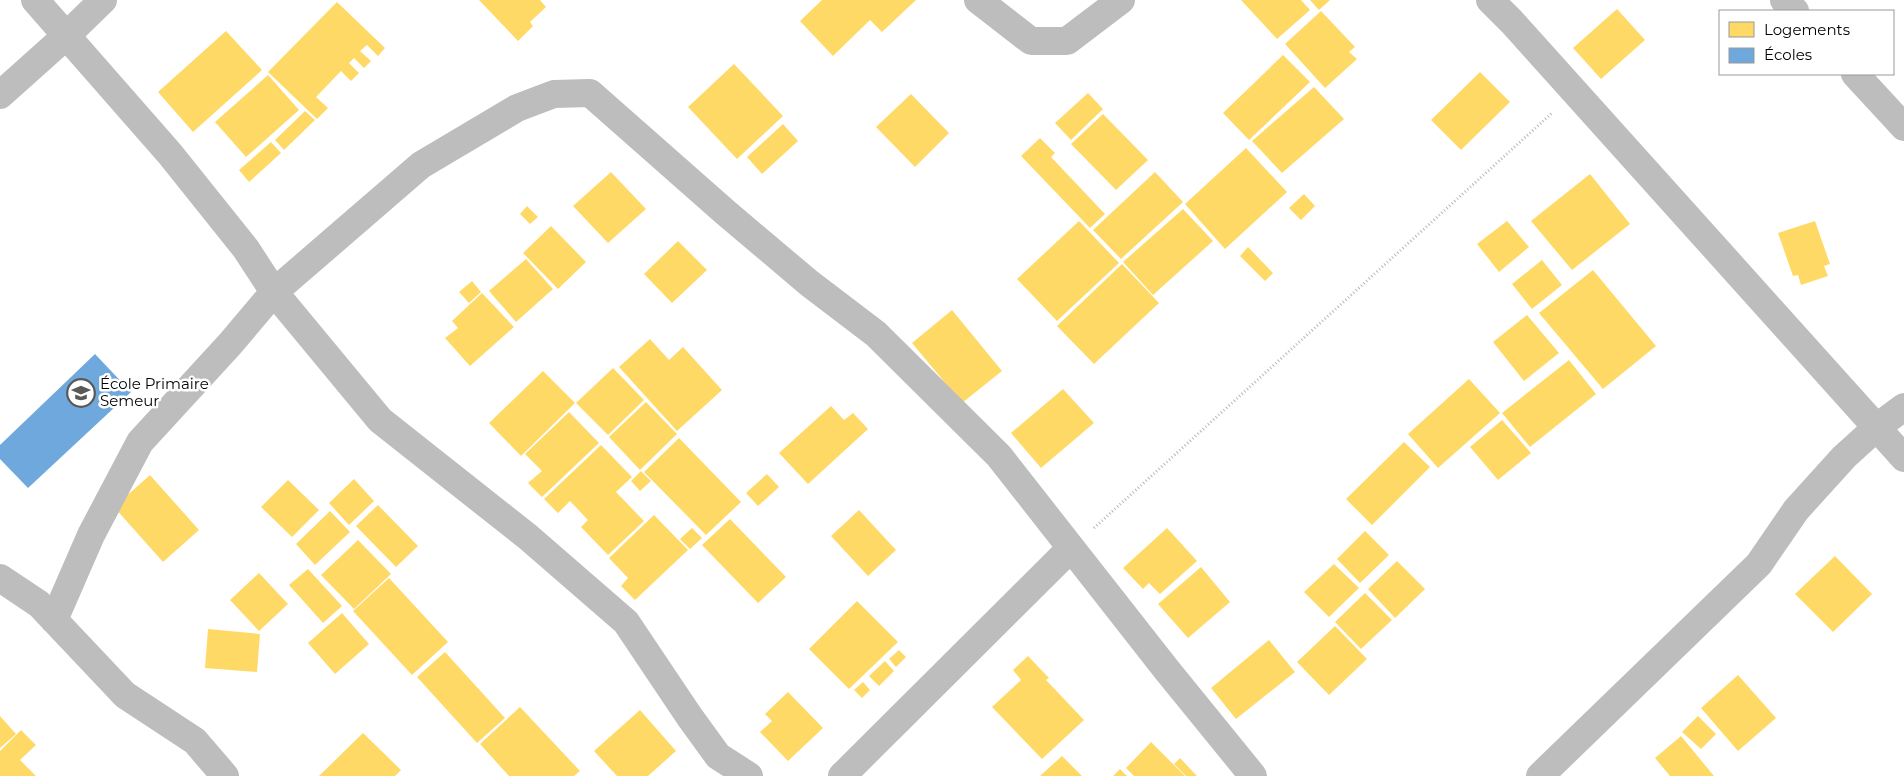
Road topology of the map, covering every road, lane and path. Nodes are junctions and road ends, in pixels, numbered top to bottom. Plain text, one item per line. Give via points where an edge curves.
1 (35, 0) edge
2 (102, 0) edge
3 (978, 0) edge
4 (1121, 0) edge
5 (1490, 0) edge
6 (1784, 0) edge
7 (1794, 10) edge
8 (66, 36) junction
9 (1856, 75) edge
10 (1575, 92) junction
11 (0, 95) edge
12 (1904, 127) edge
13 (274, 292) junction
14 (1904, 407) edge
15 (1877, 427) junction
16 (1904, 458) edge
17 (1071, 548) junction
18 (0, 578) edge
19 (54, 620) junction
20 (225, 776) edge
21 (749, 776) edge
22 (842, 776) edge
23 (1254, 776) edge
24 (1540, 776) edge

1 - 8 street
2 - 8 street
3 - 4 street via 1031,41 1067,41
5 - 10 street
6 - 7 street
8 - 11 street
8 - 13 street via 182,168 246,249
9 - 12 street
10 - 15 street
10 - 17 path
13 - 17 street via 421,166 517,108 554,94 590,93 809,283 876,334 999,456
13 - 19 street via 140,442 92,535
13 - 21 street via 380,420 528,537 626,622 718,756
14 - 15 street
15 - 16 street
15 - 24 street via 1844,457 1796,510 1759,564
17 - 22 street
17 - 23 street
18 - 19 street via 39,604
19 - 20 street via 126,695 195,741

